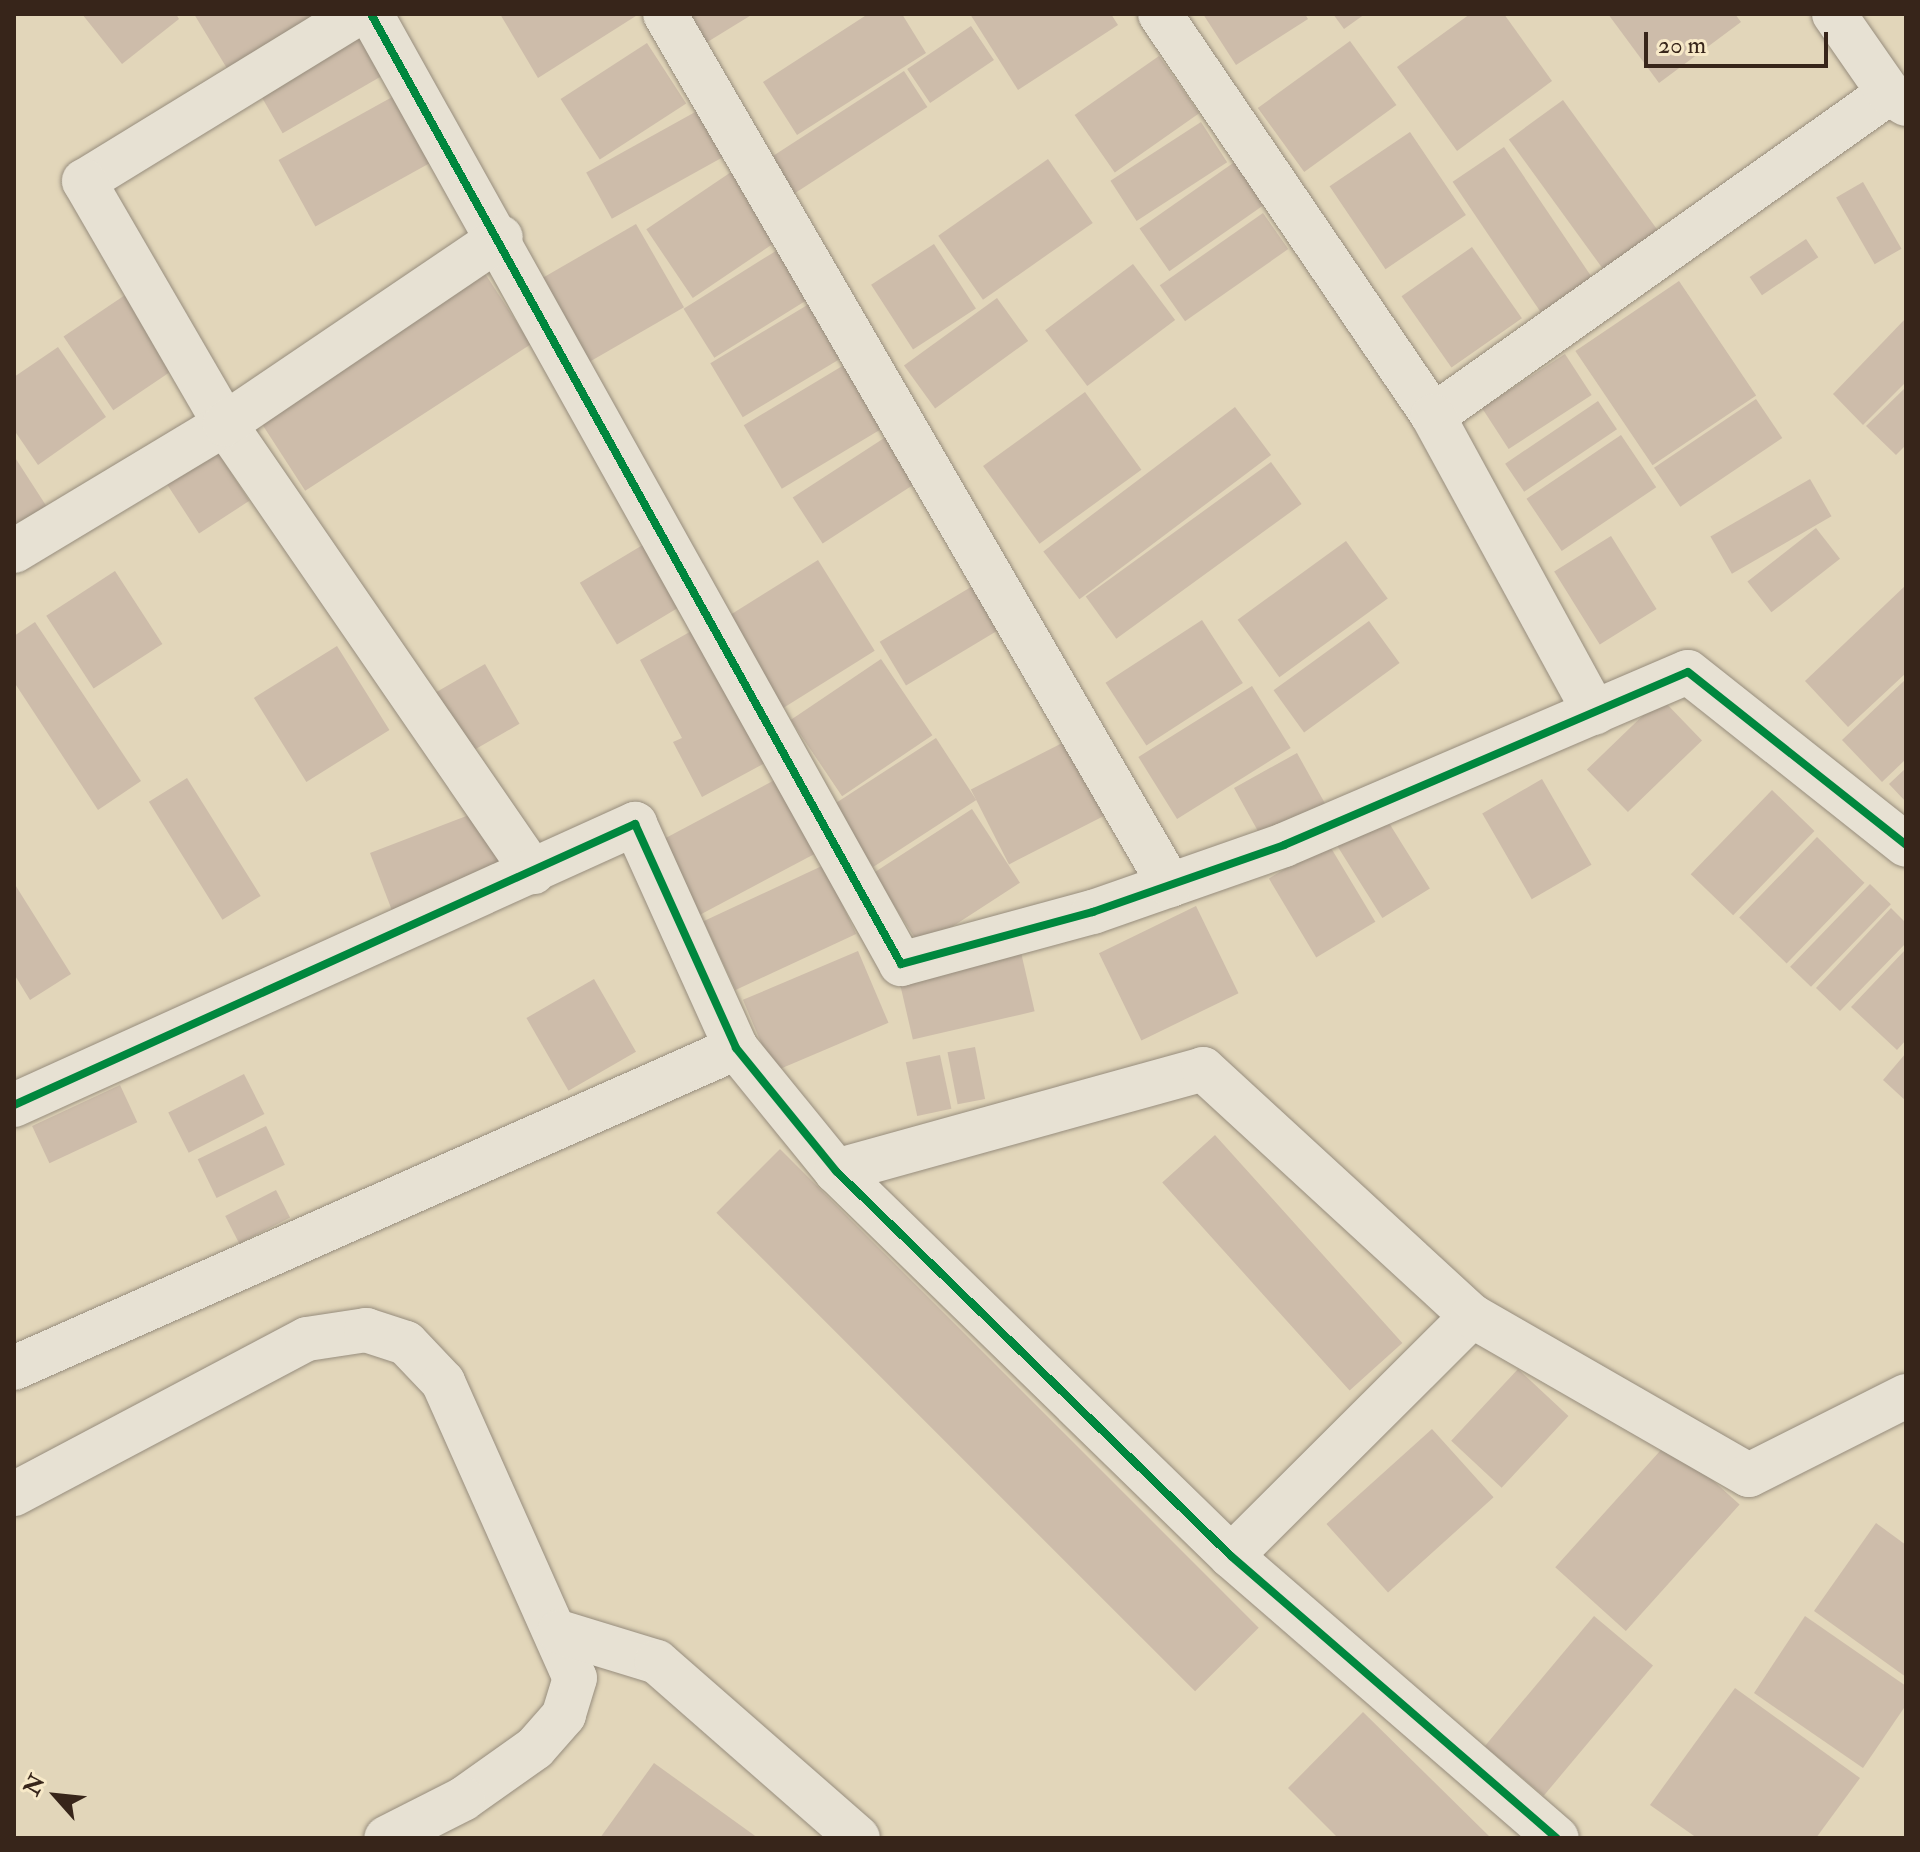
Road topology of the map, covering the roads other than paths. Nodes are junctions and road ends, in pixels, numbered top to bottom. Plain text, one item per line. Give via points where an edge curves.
1 (357, 14) edge
2 (371, 14) edge
3 (665, 14) edge
4 (1160, 14) edge
5 (1834, 14) edge
6 (1897, 99) edge
7 (501, 237) junction
8 (1433, 416) junction
9 (225, 424) junction
10 (14, 551) edge
11 (1595, 713) junction
12 (1906, 845) edge
13 (533, 872) junction
14 (1170, 885) junction
15 (736, 1048) junction
16 (14, 1105) edge
17 (836, 1171) junction
18 (1472, 1316) junction
19 (14, 1368) edge
20 (1906, 1396) edge
21 (14, 1494) edge
22 (1231, 1556) junction
23 (559, 1632) junction
24 (464, 1818) edge
25 (386, 1838) edge
26 (858, 1838) edge
27 (1557, 1838) edge

1 - 9 street via 84,181
2 - 7 street
3 - 14 street
4 - 8 street
5 - 6 street
6 - 8 street
7 - 9 street
7 - 14 street via 901,964
8 - 11 street
9 - 10 street
9 - 13 street
11 - 12 street via 1688,672
11 - 14 street via 1284,845
13 - 15 street via 635,824
13 - 16 street
15 - 17 street
15 - 19 street
17 - 18 street via 1203,1069
17 - 22 street
18 - 20 street via 1749,1475
18 - 22 street
21 - 23 street via 307,1339 366,1330 406,1343 443,1382
22 - 27 street
23 - 24 street via 575,1678 564,1715
23 - 26 street via 657,1662
24 - 25 street

